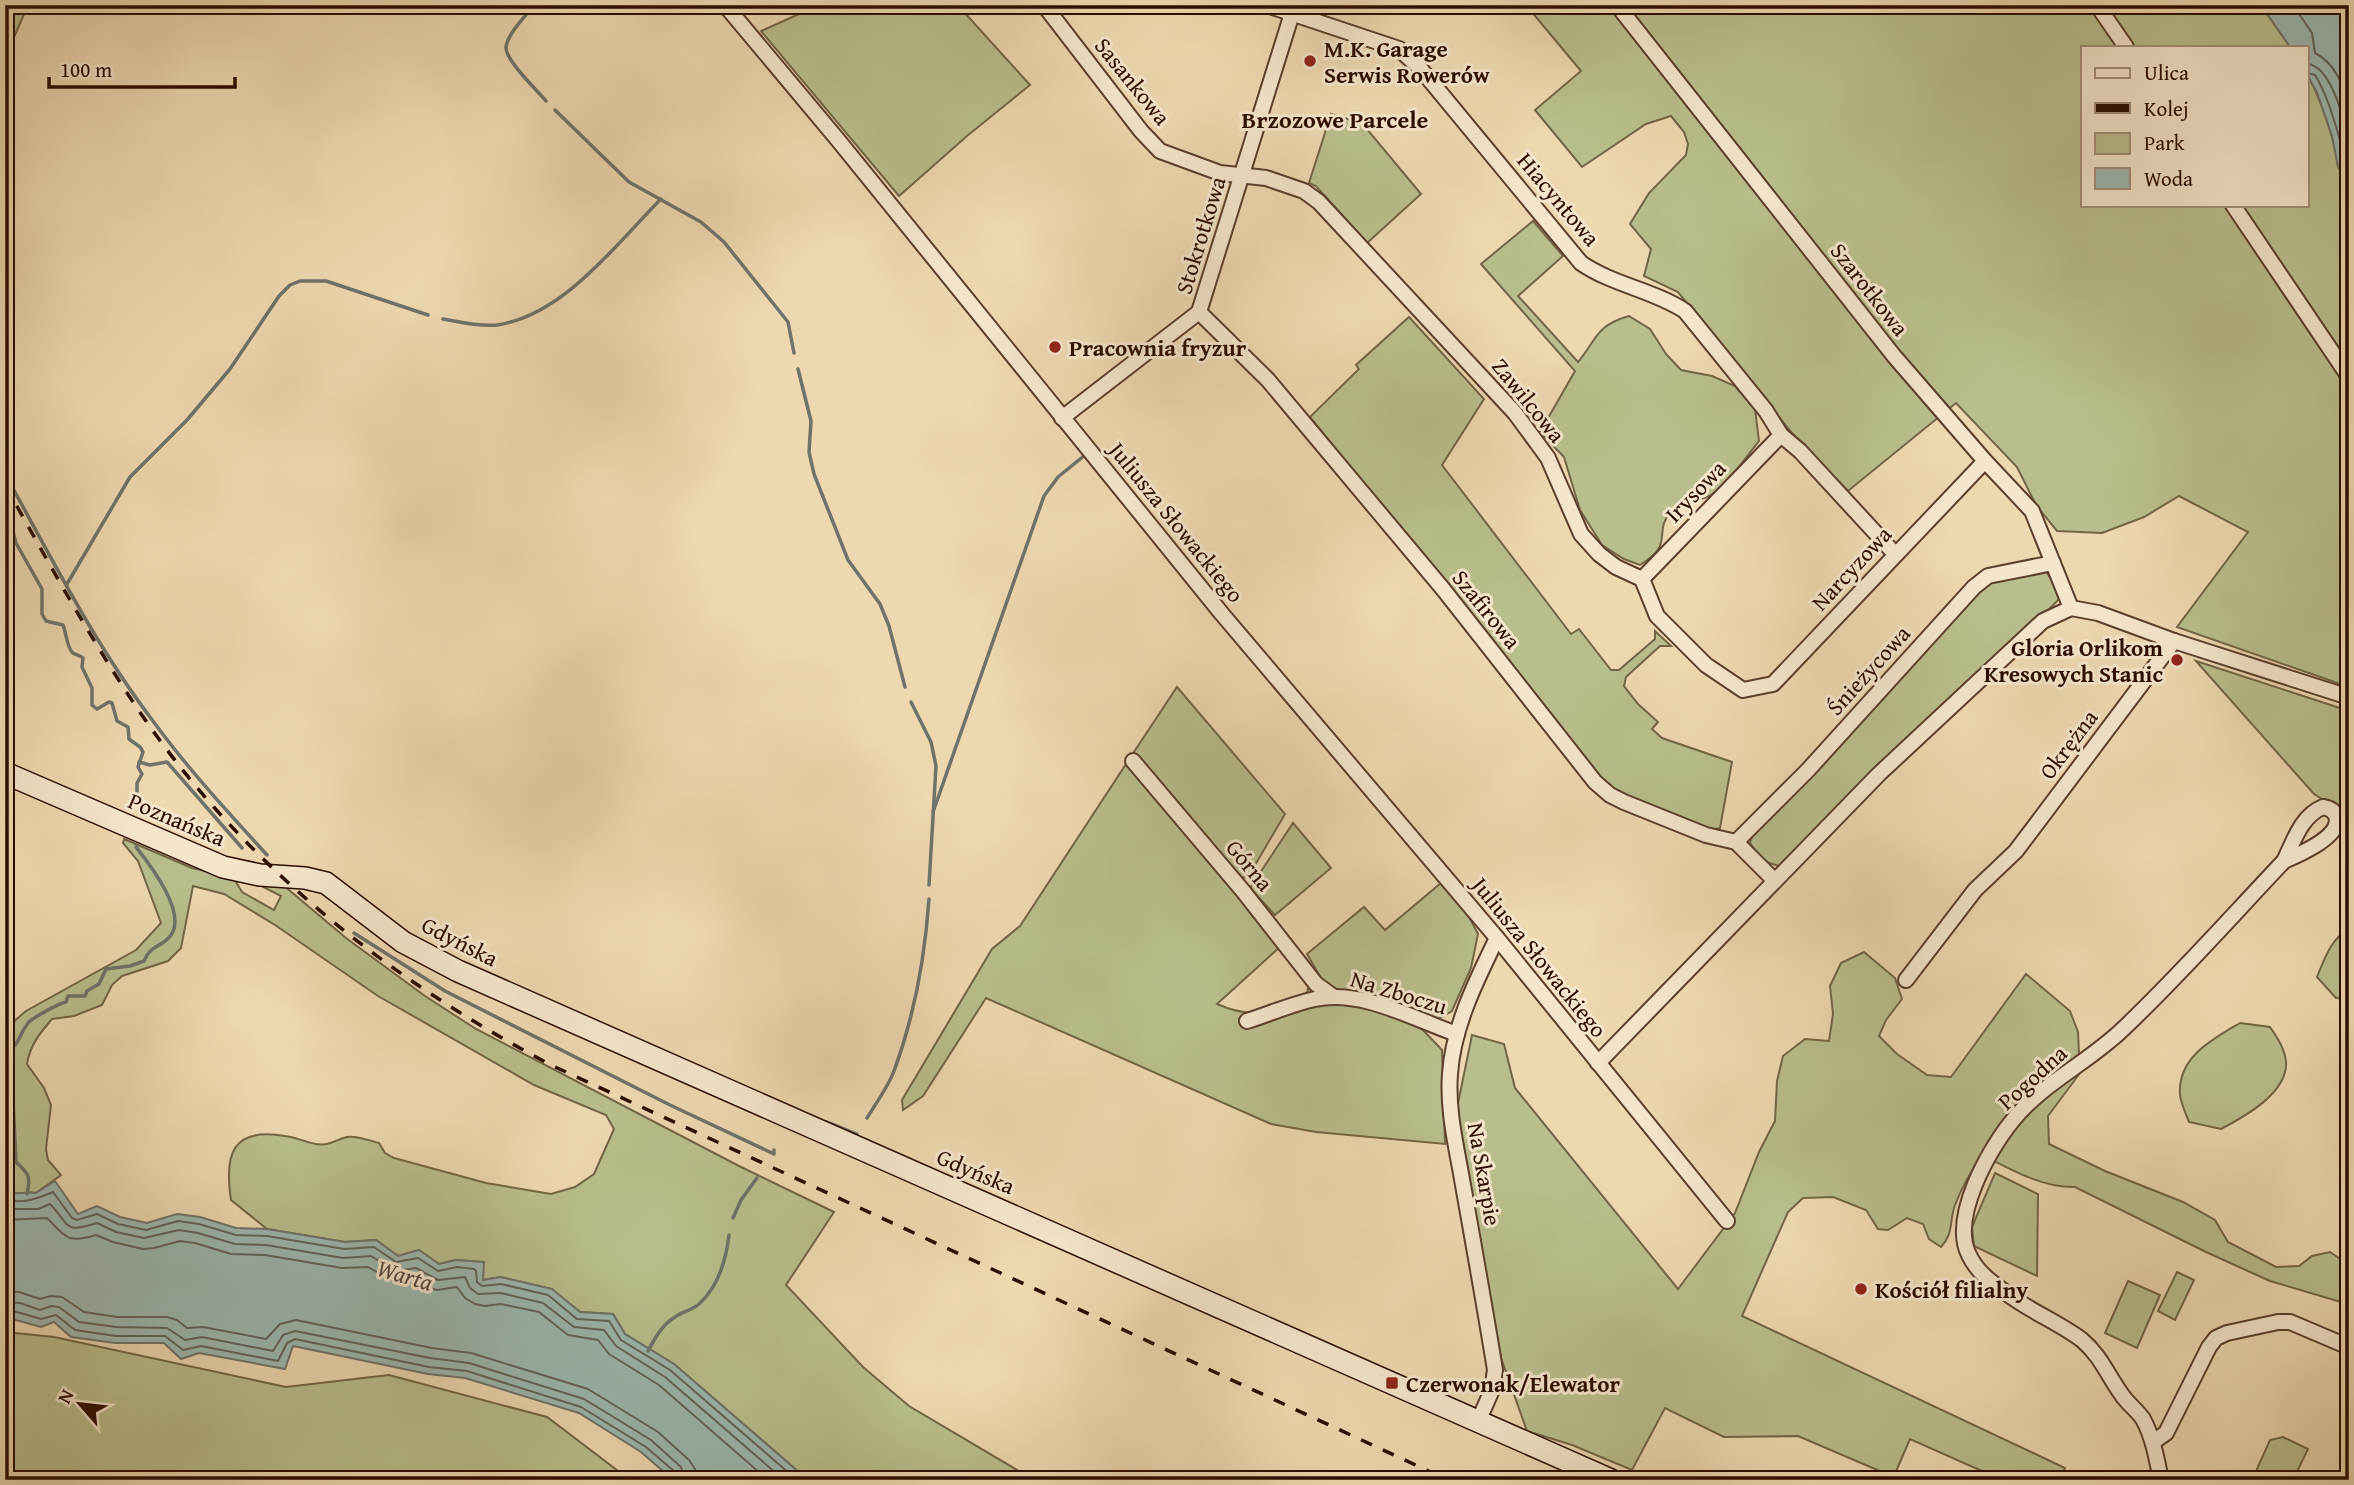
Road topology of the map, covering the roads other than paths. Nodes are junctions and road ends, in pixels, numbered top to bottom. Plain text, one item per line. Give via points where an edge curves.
1 (725, 5) edge
2 (1044, 5) edge
3 (1266, 5) edge
4 (1617, 5) edge
5 (2097, 5) edge
6 (1293, 10) edge
7 (2125, 46) edge
8 (1242, 176) junction
9 (2234, 206) edge
10 (1199, 312) junction
11 (2349, 377) edge
12 (1062, 418) junction
13 (1781, 435) junction
14 (1984, 461) junction
15 (1895, 554) junction
16 (2053, 564) junction
17 (1642, 579) junction
18 (2071, 608) junction
19 (2174, 641) junction
20 (2349, 697) edge
21 (1133, 761) dead end
22 (5, 773) edge
23 (1736, 842) junction
24 (2284, 861) dead end
25 (1775, 881) junction
26 (334, 888) joint
27 (1497, 939) junction
28 (1906, 981) dead end
29 (1334, 997) junction
30 (1247, 1021) dead end
31 (1457, 1034) junction
32 (1598, 1063) junction
33 (1727, 1221) dead end
34 (2349, 1347) edge
35 (1478, 1422) junction
36 (2152, 1442) junction
37 (1611, 1480) edge
38 (2161, 1480) edge

1 - 12 street, Juliusza Słowackiego
2 - 8 street, Sasankowa via 1160,151 1220,173
3 - 6 street, Hiacyntowa
4 - 14 street, Szarotkowa via 1894,356
5 - 7 street
6 - 8 street, Stokrotkowa
6 - 13 street, Hiacyntowa via 1399,50 1419,67 1581,263 1598,275 1668,300 1685,312
8 - 10 street, Stokrotkowa
8 - 17 street, Zawilcowa via 1266,178 1304,191 1320,202 1515,413 1548,457 1581,534 1616,567
9 - 11 street
10 - 12 street, Stokrotkowa
10 - 23 street, Szafirowa via 1277,391 1595,782 1624,803
12 - 27 street, Juliusza Słowackiego
13 - 15 street, Hiacyntowa
13 - 17 street, Irysowa
14 - 15 street, Narcyzowa
14 - 16 street, Szarotkowa via 2032,511
15 - 17 street, Narcyzowa via 1773,684 1743,690 1706,665 1657,616
16 - 18 street, Szarotkowa
16 - 23 street, Śnieżycowa via 1989,576 1974,587 1808,770
18 - 19 street
18 - 25 street, Juliusza Słowackiego via 2043,621 1879,774
19 - 20 street
19 - 28 street, Okrężna via 2016,851 1975,890
21 - 29 street, Górna via 1316,984
22 - 26 main road, Poznańska via 223,867 305,878
23 - 25 street
24 - 36 street, Pogodna via 2122,1031 2013,1120 1982,1171 1964,1223 1968,1254 1978,1270 2081,1340 2101,1359 2142,1419
25 - 32 street, Juliusza Słowackiego
26 - 35 main road, Gdyńska via 404,942 458,971
27 - 31 street, Na Skarpie
27 - 32 street, Juliusza Słowackiego
29 - 30 street, Na Zboczu
29 - 31 street, Na Zboczu via 1371,1003
31 - 35 street, Na Skarpie via 1450,1075 1451,1113 1495,1370
32 - 33 street, Juliusza Słowackiego
34 - 36 street via 2290,1322 2216,1338 2166,1433
35 - 37 main road, Gdyńska
36 - 38 street, Pogodna

